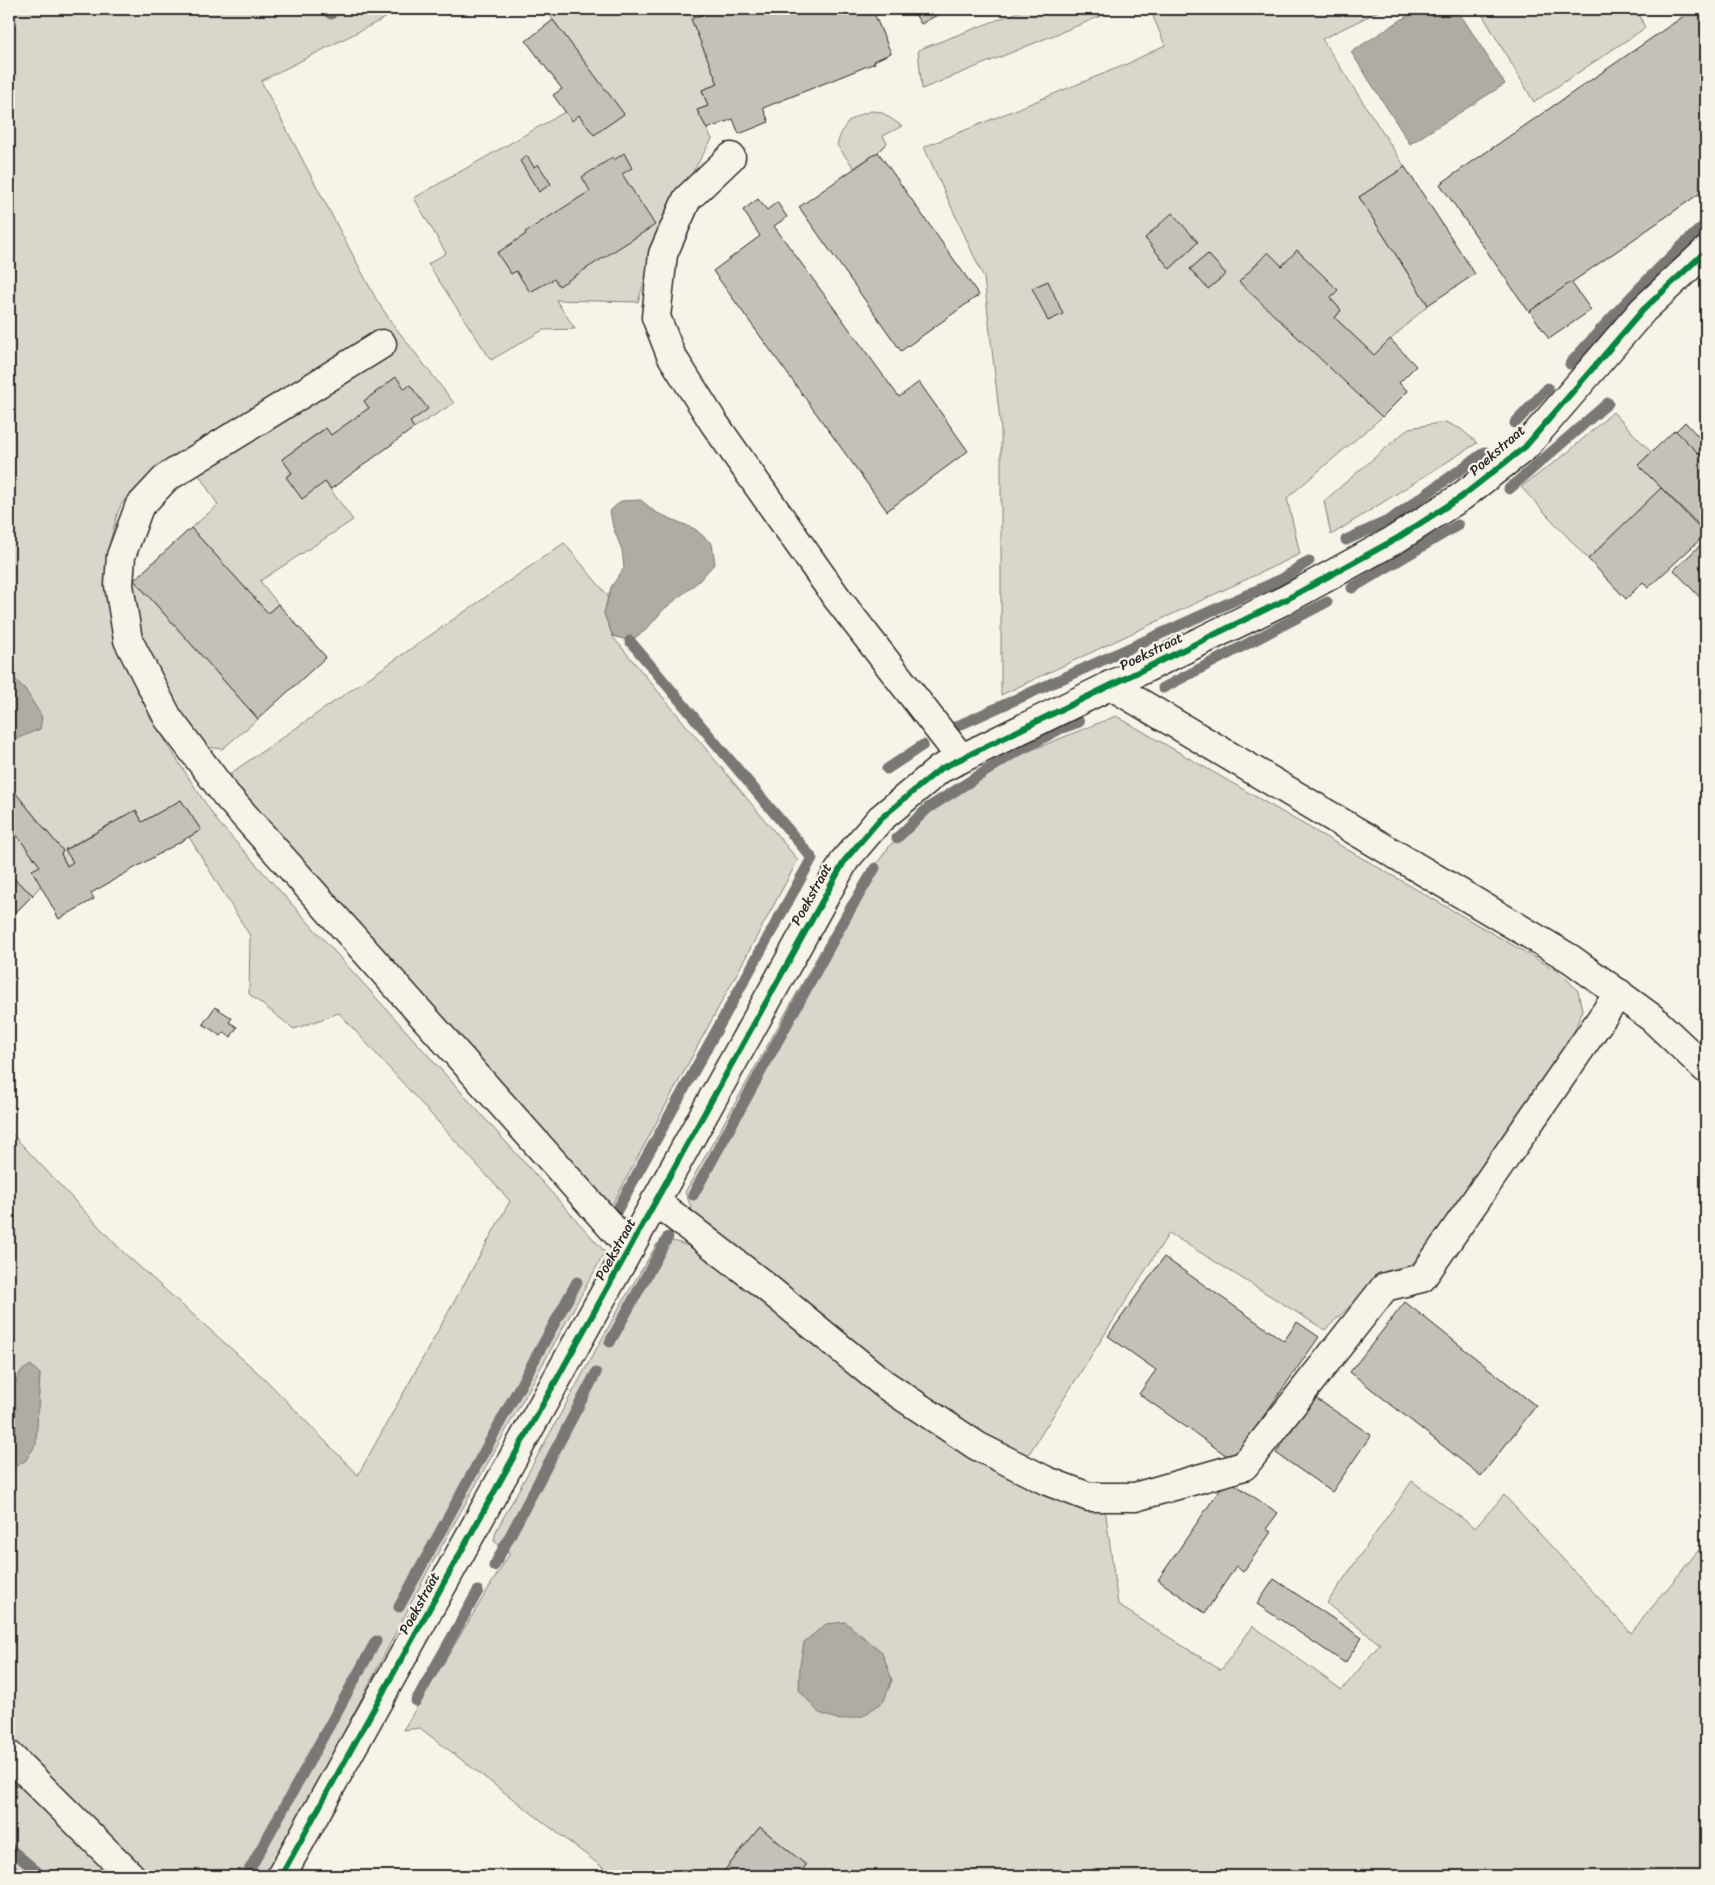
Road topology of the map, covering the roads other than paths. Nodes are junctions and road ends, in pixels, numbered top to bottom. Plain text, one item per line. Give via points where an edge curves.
1 (731, 158) dead end
2 (1706, 251) edge
3 (382, 344) dead end
4 (1110, 685) junction
5 (961, 758) junction
6 (1618, 993) junction
7 (1706, 1069) edge
8 (655, 1201) junction
9 (630, 1248) junction
10 (9, 1755) edge
11 (131, 1876) edge
12 (281, 1876) edge

1 - 5 street via 687,199 663,254 656,317 671,355 714,423 837,598
2 - 4 street, Poekstraat via 1643,310 1525,447 1461,497 1396,539 1289,598
3 - 9 street via 166,478 139,507 121,556 119,585 128,640 168,718 226,795
4 - 5 street, Poekstraat
4 - 6 street via 1571,958
5 - 8 street, Poekstraat via 940,769 880,819 845,860
6 - 7 street via 1652,1018
6 - 8 street via 1422,1278 1385,1287 1244,1466 1135,1497 1089,1497 1047,1481 976,1446 884,1384
8 - 9 street, Poekstraat
9 - 12 street, Poekstraat
10 - 11 street

